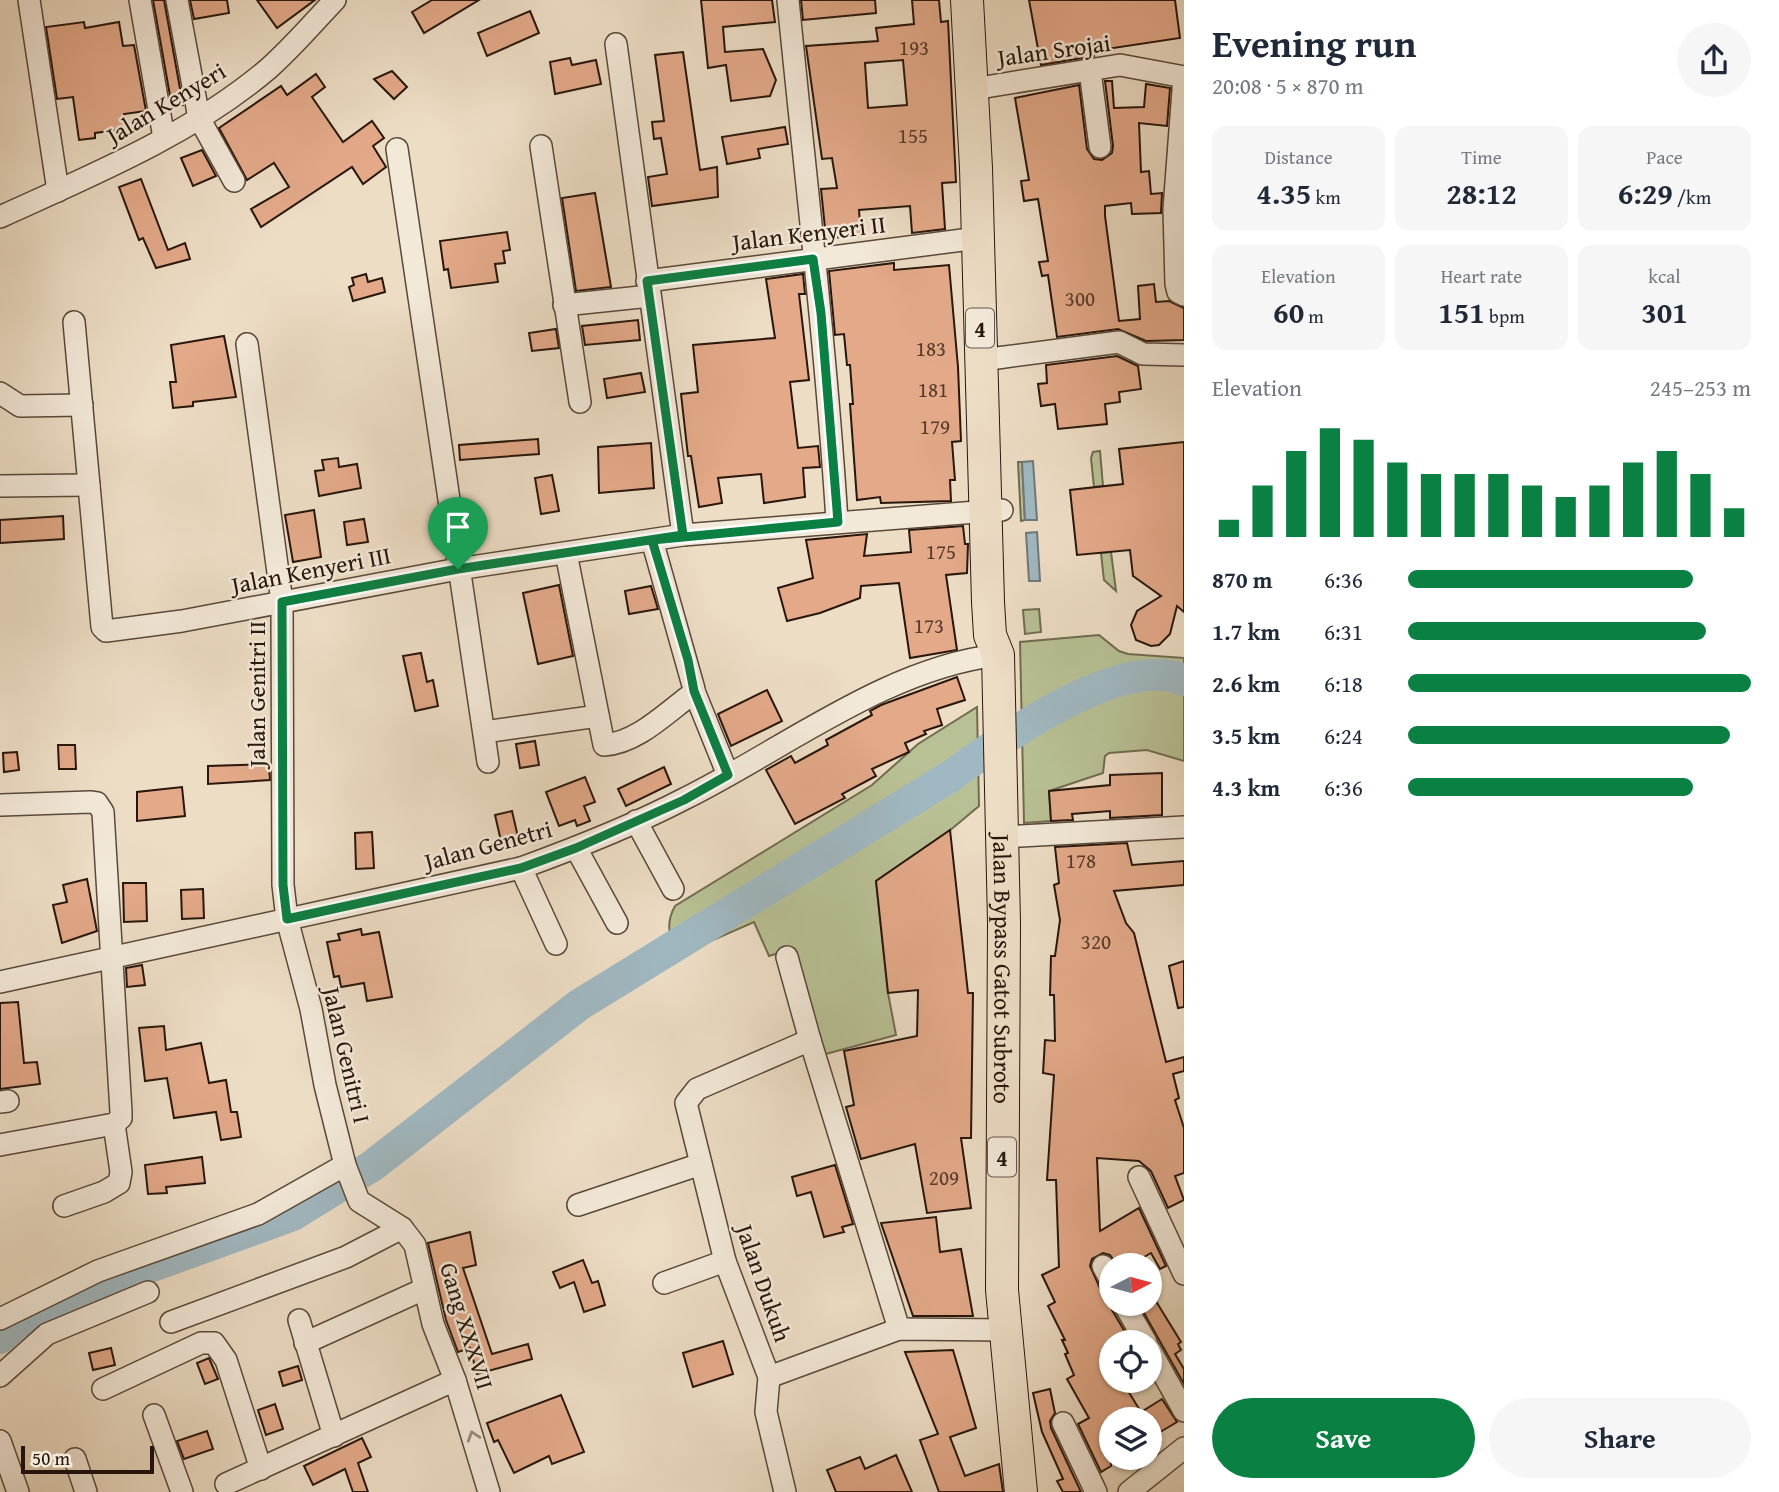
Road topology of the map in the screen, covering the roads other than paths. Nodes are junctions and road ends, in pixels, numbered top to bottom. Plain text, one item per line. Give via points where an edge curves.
1 (29, 0) edge
2 (140, 0) edge
3 (177, 0) edge
4 (335, 0) edge
5 (788, 0) edge
6 (967, 0) edge
7 (983, 0) edge
8 (316, 9) edge
9 (616, 44) dead end
10 (1090, 71) junction
11 (1184, 77) edge
12 (980, 87) junction
13 (198, 118) junction
14 (164, 138) junction
15 (541, 146) dead end
16 (1100, 147) dead end
17 (397, 149) dead end
18 (234, 181) dead end
19 (58, 191) junction
20 (1179, 209) edge
21 (0, 217) edge
22 (978, 238) junction
23 (813, 259) junction
24 (648, 288) junction
25 (1184, 295) edge
26 (564, 305) junction
27 (74, 322) dead end
28 (247, 344) dead end
29 (1184, 355) edge
30 (997, 358) junction
31 (0, 393) edge
32 (580, 402) dead end
33 (82, 405) junction
34 (0, 485) edge
35 (89, 485) junction
36 (994, 510) junction
37 (838, 522) junction
38 (683, 535) junction
39 (652, 540) junction
40 (566, 553) junction
41 (458, 569) junction
42 (282, 602) junction
43 (998, 666) junction
44 (694, 691) junction
45 (598, 716) junction
46 (484, 732) junction
47 (488, 762) dead end
48 (728, 775) junction
49 (1, 805) edge
50 (636, 821) junction
51 (1184, 827) edge
52 (1001, 829) junction
53 (576, 848) junction
54 (521, 868) junction
55 (673, 889) dead end
56 (287, 919) junction
57 (617, 923) dead end
58 (556, 944) dead end
59 (787, 957) dead end
60 (110, 960) junction
61 (0, 982) edge
62 (810, 1040) junction
63 (114, 1124) junction
64 (0, 1145) edge
65 (701, 1164) junction
66 (346, 1168) junction
67 (1139, 1177) dead end
68 (578, 1205) dead end
69 (64, 1206) dead end
70 (402, 1228) junction
71 (726, 1261) junction
72 (1184, 1274) edge
73 (664, 1283) dead end
74 (424, 1289) junction
75 (148, 1292) dead end
76 (0, 1319) edge
77 (299, 1320) dead end
78 (172, 1322) dead end
79 (900, 1329) junction
80 (1005, 1330) junction
81 (305, 1343) junction
82 (1162, 1372) edge
83 (0, 1376) edge
84 (769, 1377) junction
85 (455, 1380) junction
86 (103, 1389) dead end
87 (1184, 1411) edge
88 (154, 1415) dead end
89 (1063, 1423) dead end
90 (334, 1436) junction
91 (0, 1441) edge
92 (1184, 1448) edge
93 (75, 1460) dead end
94 (261, 1469) junction
95 (226, 1484) dead end
96 (18, 1492) edge
97 (86, 1492) edge
98 (182, 1492) edge
99 (489, 1492) edge
100 (785, 1492) edge
101 (1021, 1492) edge
102 (1096, 1492) edge
103 (1129, 1492) edge

1 - 19 street
2 - 14 street
3 - 13 street
4 - 8 street, Jalan Kenyeri
5 - 23 street
6 - 12 highway, Jalan Bypass Gatot Subroto / 4
7 - 12 highway, Jalan Bypass Gatot Subroto / 4
8 - 13 street, Jalan Kenyeri via 269,68
9 - 24 street
10 - 11 street, Jalan Srojai via 1120,65
10 - 12 street, Jalan Srojai
10 - 16 street
11 - 20 street
12 - 22 highway, Jalan Bypass Gatot Subroto / 4
12 - 30 highway, Jalan Bypass Gatot Subroto / 4
13 - 14 street, Jalan Kenyeri
13 - 18 street
14 - 19 street, Jalan Kenyeri
15 - 26 street
17 - 41 street
19 - 21 street, Jalan Kenyeri
20 - 25 street via 1176,284
22 - 23 street, Jalan Kenyeri II
22 - 36 highway, Jalan Bypass Gatot Subroto / 4
23 - 24 street, Jalan Kenyeri II
23 - 37 street
24 - 26 street, Jalan Kenyeri II
24 - 38 street
26 - 32 street
27 - 33 street, Jalan Kenyeri III
28 - 42 street, Jalan Genitri II
29 - 30 street via 1143,354 1118,342
30 - 36 highway, Jalan Bypass Gatot Subroto / 4
31 - 33 street via 20,406
33 - 35 street, Jalan Kenyeri III
34 - 35 street
35 - 42 street, Jalan Kenyeri III via 102,627 106,631
36 - 37 street, Jalan Kenyeri III
36 - 43 highway, Jalan Bypass Gatot Subroto / 4 via 1006,632
37 - 38 street, Jalan Kenyeri III
38 - 39 street, Jalan Kenyeri III
39 - 40 street, Jalan Kenyeri III
39 - 44 street
40 - 41 street, Jalan Kenyeri III
40 - 45 street
41 - 42 street, Jalan Kenyeri III
41 - 46 street
42 - 56 street, Jalan Genitri II
43 - 48 street, Jalan Genetri via 971,658 891,686
43 - 52 highway, Jalan Bypass Gatot Subroto / 4
44 - 45 street via 622,742 604,745
44 - 48 street
45 - 46 street
46 - 47 street
48 - 50 street, Jalan Genetri
49 - 60 street via 90,802 101,807
50 - 53 street, Jalan Genetri
50 - 55 street
51 - 52 street
52 - 80 highway, Jalan Bypass Gatot Subroto / 4
53 - 54 street, Jalan Genetri
53 - 57 street
54 - 56 street, Jalan Genetri
54 - 58 street
56 - 60 street, Jalan Genetri
56 - 66 street, Jalan Genitri I
59 - 62 street
60 - 61 street, Jalan Genetri
60 - 63 street via 121,1112
62 - 65 street, Jalan Dukuh via 688,1098
62 - 79 street
63 - 64 street
63 - 69 street via 119,1183
65 - 68 street
65 - 71 street, Jalan Dukuh
66 - 70 street, Jalan Genitri I via 359,1201
66 - 76 street via 258,1214 97,1271
67 - 72 street
70 - 74 street, Gang XXXVII via 415,1245
70 - 78 street via 346,1257
71 - 73 street
71 - 84 street, Jalan Dukuh
74 - 81 street
74 - 85 street, Gang XXXVII
75 - 83 street via 47,1335
77 - 81 street
79 - 80 street, Jalan Dukuh
79 - 84 street, Jalan Dukuh
80 - 101 highway, Jalan Bypass Gatot Subroto / 4
81 - 90 street
82 - 87 street
84 - 100 street via 766,1412
85 - 90 street
99 -> 85 street, Gang XXXVII
86 - 94 street via 201,1343 214,1343 226,1360
88 - 98 street
89 - 102 street
90 - 94 street
91 - 96 street
92 - 103 street
93 - 97 street
94 - 95 street

